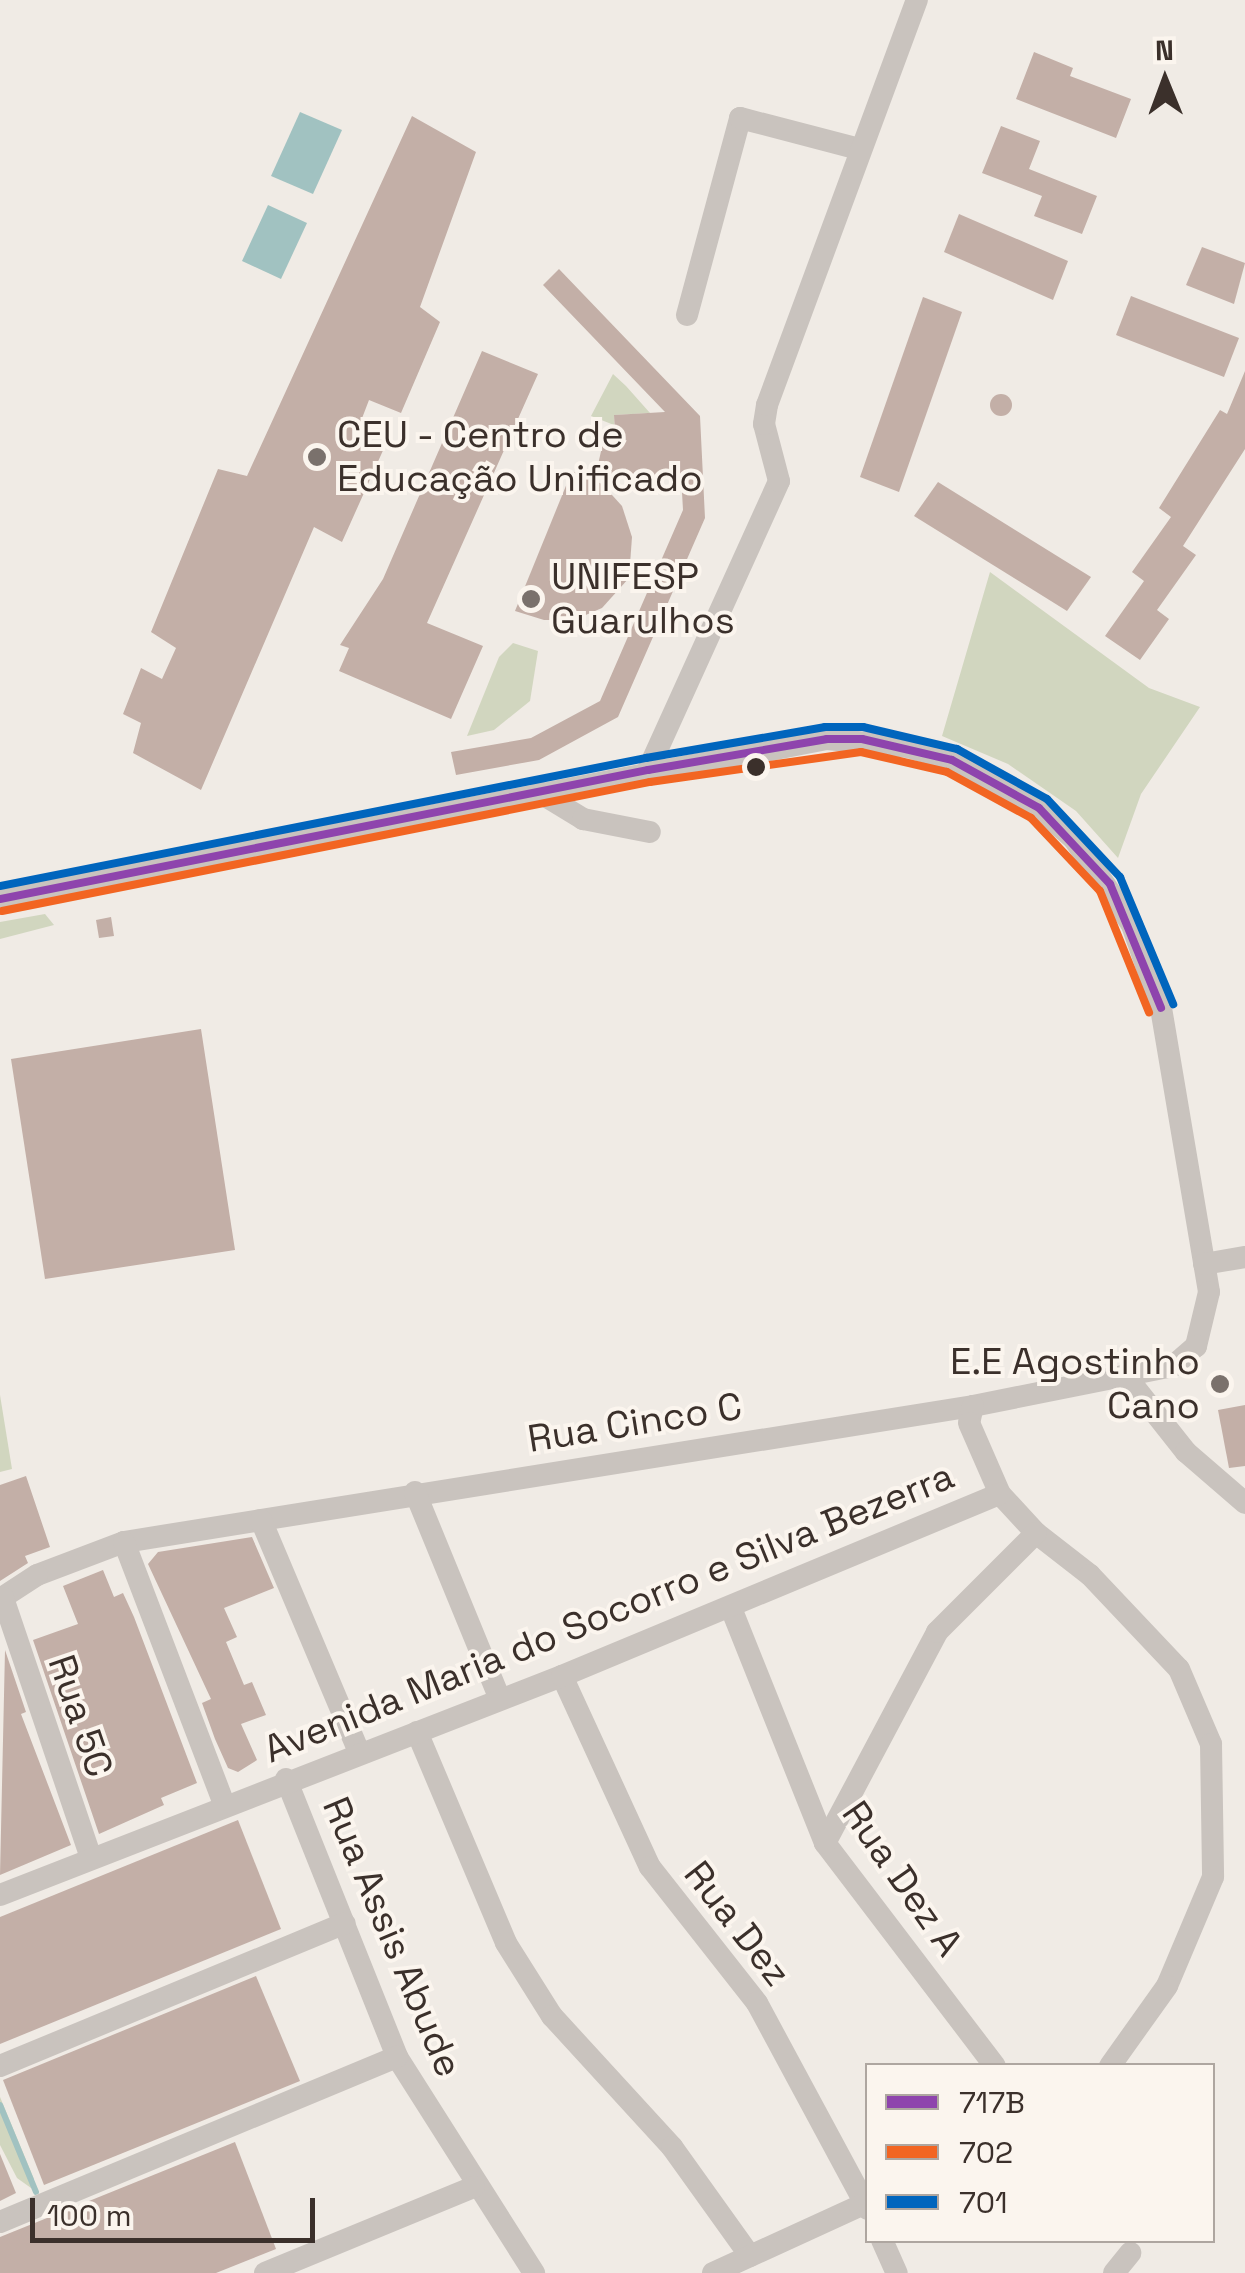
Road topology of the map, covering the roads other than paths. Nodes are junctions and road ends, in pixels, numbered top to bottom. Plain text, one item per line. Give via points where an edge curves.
1 (918, 0) edge
2 (859, 149) junction
3 (687, 316) dead end
4 (648, 770) junction
5 (539, 792) junction
6 (650, 832) dead end
7 (0, 899) edge
8 (1245, 1257) edge
9 (1204, 1264) junction
10 (1125, 1375) junction
11 (974, 1406) junction
12 (415, 1492) junction
13 (1000, 1494) junction
14 (1245, 1503) edge
15 (261, 1520) junction
16 (1036, 1533) junction
17 (124, 1542) junction
18 (1, 1598) edge
19 (731, 1608) junction
20 (562, 1676) junction
21 (500, 1699) junction
22 (417, 1732) junction
23 (360, 1754) junction
24 (286, 1779) junction
25 (224, 1804) junction
26 (825, 1843) junction
27 (91, 1858) junction
28 (0, 1895) edge
29 (345, 1923) junction
30 (397, 2057) junction
31 (993, 2063) edge
32 (1112, 2063) edge
33 (0, 2066) edge
34 (474, 2187) junction
35 (865, 2200) edge
36 (865, 2205) edge
37 (0, 2222) edge
38 (883, 2243) edge
39 (1130, 2253) dead end
40 (750, 2256) junction
41 (265, 2273) edge
42 (534, 2273) edge
43 (713, 2273) edge
44 (897, 2273) edge
45 (1114, 2273) edge

1 - 2 street
2 - 3 street via 740,118
2 - 4 street via 767,405 764,424 780,482
4 - 5 street
4 - 9 street via 862,739 952,760 1039,808 1110,884 1150,967
5 - 6 street via 583,819
5 - 7 street via 300,852
8 - 9 street
9 - 10 street, Rua Cinco C via 1206,1316 1187,1359
10 - 11 street, Rua Cinco C
10 - 14 street via 1186,1452
11 - 12 street, Rua Cinco C
11 - 13 street via 969,1423
12 - 15 street, Rua Cinco C
12 - 21 street
13 - 16 street, Avenida Maria do Socorro e Silva Bezerra
13 - 19 street, Avenida Maria do Socorro e Silva Bezerra
15 - 17 street, Rua Cinco C
15 - 23 street
16 - 26 street via 937,1632
16 - 32 street, Avenida Maria do Socorro e Silva Bezerra via 1090,1574 1179,1669 1210,1744 1213,1877 1168,1986
17 - 18 street, Rua Cinco C via 37,1575
17 - 25 street
18 - 27 street, Rua 5C
19 - 20 street, Avenida Maria do Socorro e Silva Bezerra
19 - 26 street, Rua Dez A
20 - 21 street, Avenida Maria do Socorro e Silva Bezerra
20 - 35 street, Rua Dez via 650,1868 757,2003
21 - 22 street, Avenida Maria do Socorro e Silva Bezerra
22 - 23 street, Avenida Maria do Socorro e Silva Bezerra
22 - 40 street via 524,1972 552,2016 672,2147
23 - 24 street, Avenida Maria do Socorro e Silva Bezerra
24 - 25 street, Avenida Maria do Socorro e Silva Bezerra
24 - 29 street, Rua Assis Abude
25 - 27 street, Avenida Maria do Socorro e Silva Bezerra
26 - 31 street, Rua Dez A
27 - 28 street, Avenida Maria do Socorro e Silva Bezerra
29 - 30 street, Rua Assis Abude
29 - 33 street
30 - 34 street, Rua Assis Abude
30 - 37 street
34 - 41 street
34 - 42 street, Rua Assis Abude
36 - 40 street
38 - 44 street
39 - 45 street
40 - 43 street

